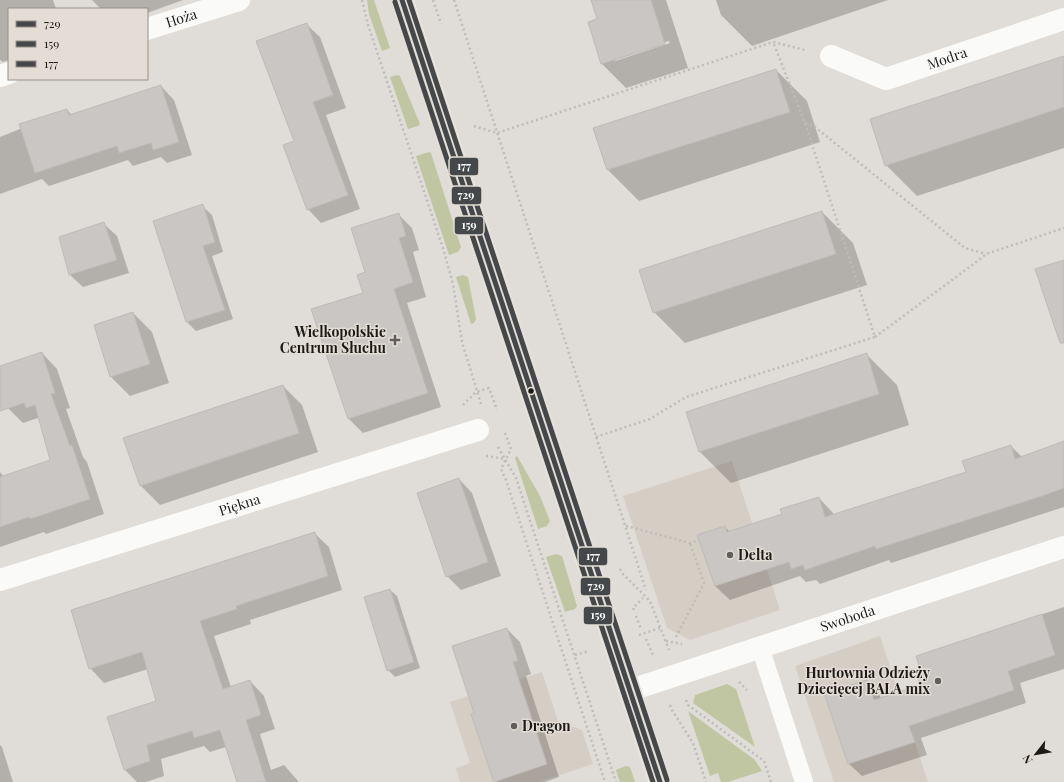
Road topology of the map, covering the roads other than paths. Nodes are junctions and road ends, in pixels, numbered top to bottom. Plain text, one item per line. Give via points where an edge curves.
1 (239, 0) edge
2 (402, 0) edge
3 (1064, 19) edge
4 (148, 29) edge
5 (831, 56) road end
6 (478, 430) dead end
7 (1064, 547) edge
8 (0, 580) edge
9 (760, 647) junction
10 (631, 690) junction
11 (660, 782) edge
12 (804, 782) edge

1 - 4 street, Hoża
2 - 10 street
3 - 5 street, Modra via 886,79
6 - 8 street, Piękna
7 - 9 street, Swoboda
9 - 10 street, Swoboda
9 - 12 lane
10 - 11 street

